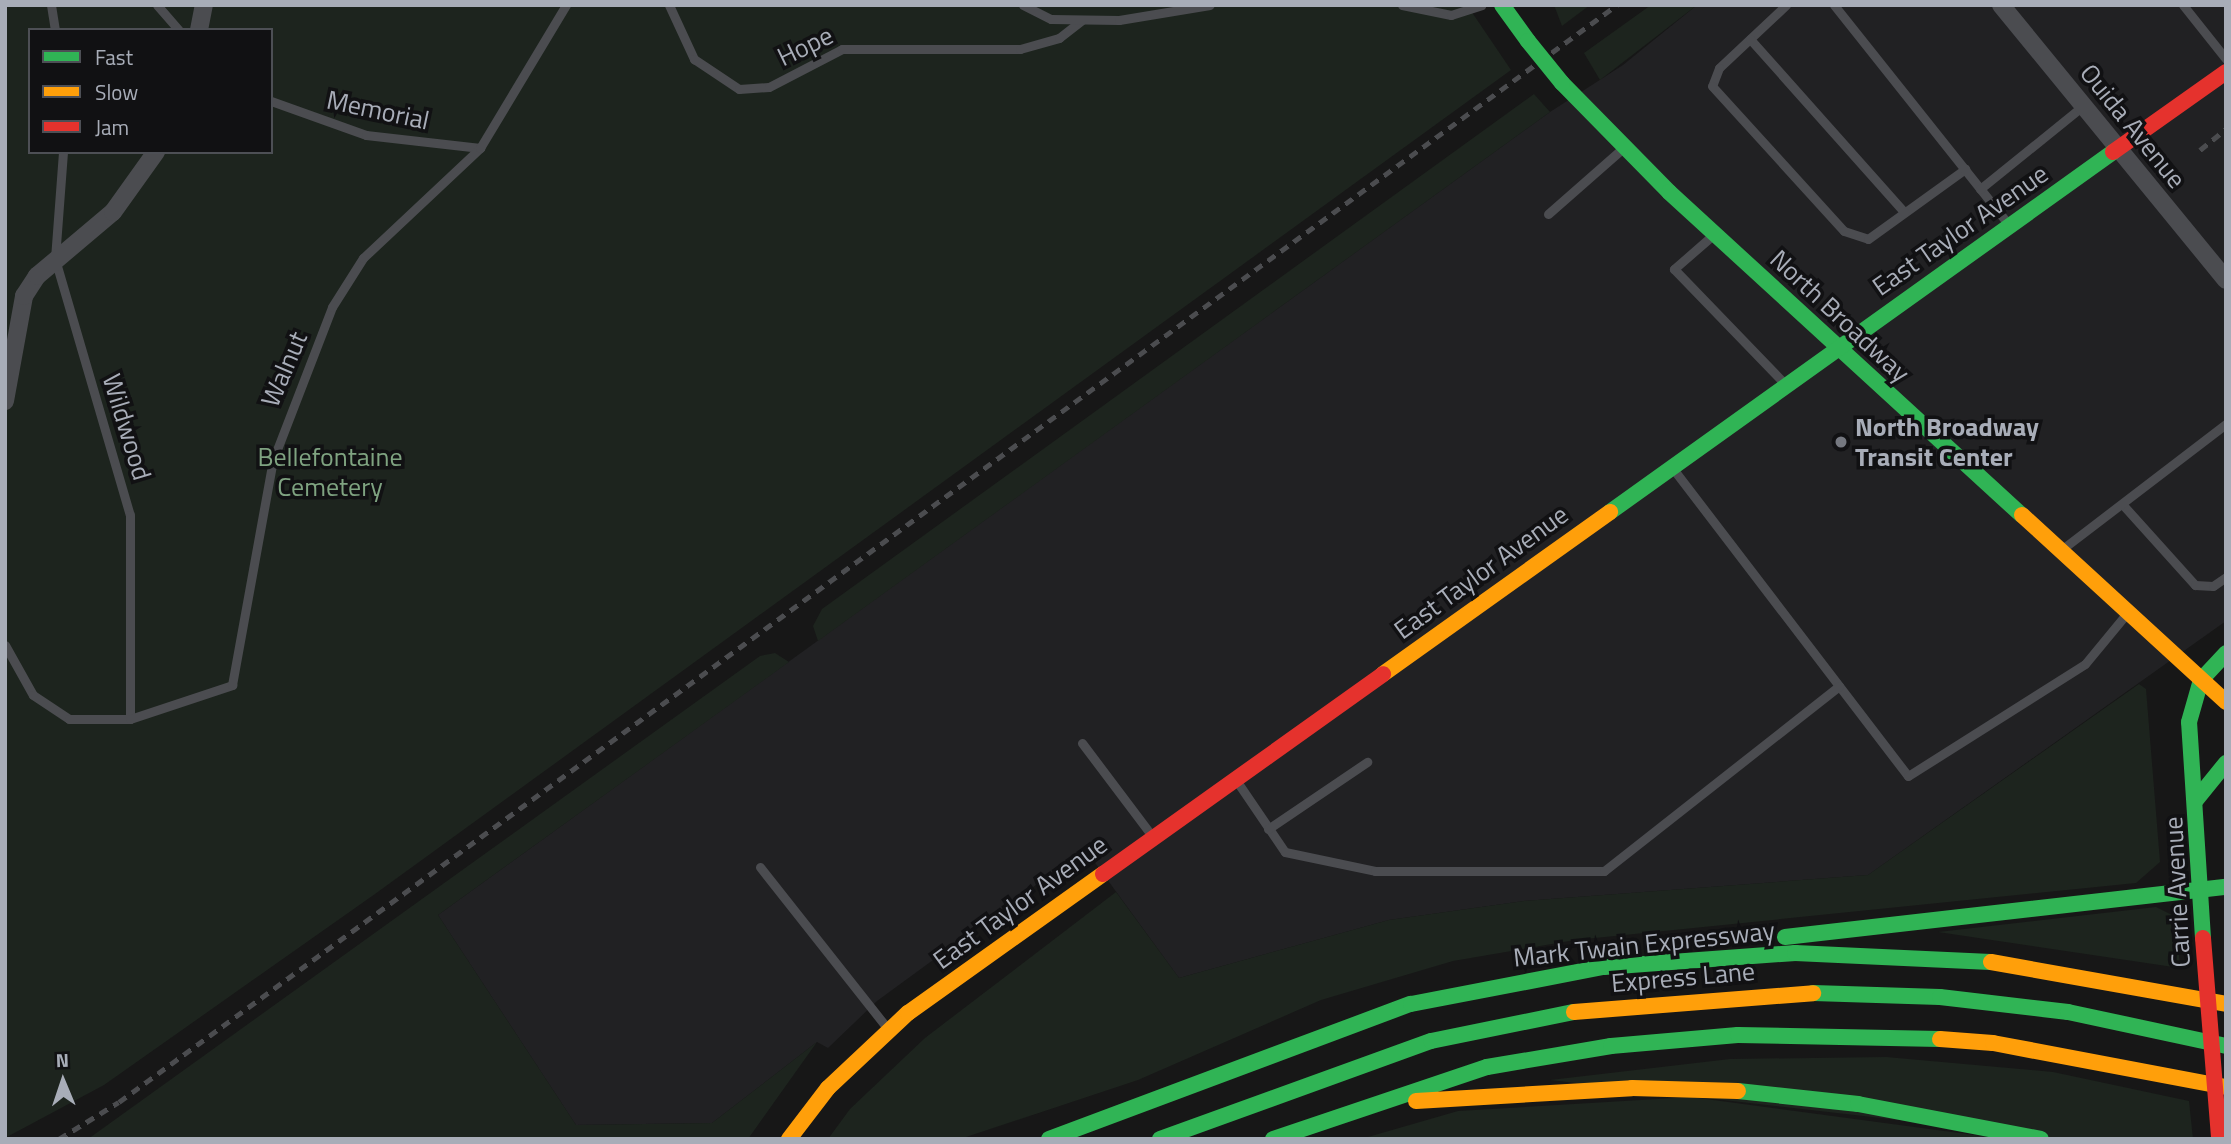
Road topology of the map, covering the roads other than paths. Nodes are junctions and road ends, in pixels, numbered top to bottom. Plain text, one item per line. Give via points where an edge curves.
1 (51, 5) edge
2 (158, 5) edge
3 (204, 5) edge
4 (566, 5) edge
5 (669, 5) edge
6 (1023, 5) edge
7 (1402, 5) edge
8 (1481, 5) edge
9 (1786, 5) edge
10 (1834, 5) edge
11 (2001, 5) edge
12 (2183, 5) edge
13 (1208, 6) edge
14 (1508, 7) edge
15 (1082, 20) junction
16 (55, 28) edge
17 (177, 28) edge
18 (199, 28) edge
19 (1750, 39) junction
20 (2226, 59) edge
21 (2226, 72) edge
22 (273, 102) edge
23 (2083, 106) junction
24 (480, 148) junction
25 (1623, 148) junction
26 (2117, 149) junction
27 (63, 154) edge
28 (155, 154) edge
29 (1965, 169) junction
30 (1980, 189) junction
31 (1904, 212) junction
32 (1548, 214) dead end
33 (2009, 225) junction
34 (1714, 233) junction
35 (55, 259) junction
36 (2226, 279) edge
37 (1838, 347) junction
38 (1785, 384) junction
39 (5, 401) edge
40 (2222, 427) edge
41 (2226, 440) edge
42 (1671, 466) junction
43 (2123, 505) junction
44 (2060, 551) junction
45 (2226, 577) edge
46 (2127, 613) junction
47 (5, 645) edge
48 (2226, 653) edge
49 (2201, 680) junction
50 (1839, 686) junction
51 (2226, 702) edge
52 (130, 719) junction
53 (1082, 743) dead end
54 (1367, 762) dead end
55 (2226, 763) edge
56 (1235, 779) junction
57 (2196, 800) junction
58 (1268, 829) junction
59 (1153, 837) junction
60 (760, 867) dead end
61 (2226, 887) edge
62 (2200, 889) junction
63 (1667, 960) junction
64 (2226, 1004) edge
65 (888, 1029) junction
66 (2226, 1046) edge
67 (2226, 1087) edge
68 (1359, 1106) junction
69 (789, 1139) edge
70 (1049, 1139) edge
71 (1160, 1139) edge
72 (1273, 1139) edge
73 (2041, 1139) edge
74 (2219, 1139) edge

1 - 16 lane
2 - 17 lane
3 - 18 street
4 - 24 lane, Walnut
5 - 15 lane, Hope via 694,59 739,89 769,87 842,49 1020,49 1059,38
6 - 15 lane via 1051,19
7 - 8 lane via 1451,15
9 - 19 lane
10 - 29 lane
11 - 23 street, Ouida Avenue
12 - 20 lane
13 - 15 lane
14 - 25 main road, North Broadway, bridge via 1562,83
19 - 31 lane
19 - 31 lane via 1719,68 1712,86 1853,237 1868,239
21 - 26 main road, East Taylor Avenue
22 - 24 lane, Memorial via 366,135
23 - 26 street, Ouida Avenue
23 - 30 lane
24 - 52 lane, Walnut via 363,258 332,307 273,460 232,685
25 - 32 lane
25 - 34 main road, North Broadway
26 - 33 main road, East Taylor Avenue
26 - 36 street, Ouida Avenue
27 - 35 lane, Wildwood
28 - 35 street via 113,212
29 - 30 lane
29 - 31 lane
30 - 33 lane
33 - 37 main road, East Taylor Avenue
34 - 37 main road, North Broadway
34 - 38 lane via 1674,268
35 - 39 street via 24,296
35 - 52 lane, Wildwood via 130,515
37 - 38 main road, East Taylor Avenue
37 - 44 main road, North Broadway
38 - 42 main road, East Taylor Avenue
40 - 41 lane
40 - 43 lane
42 - 50 lane
42 - 56 main road, East Taylor Avenue
43 - 44 lane
43 - 45 lane via 2195,585 2213,586
44 - 46 main road, North Broadway
46 - 49 main road, North Broadway
46 - 50 lane via 2085,664 1908,776
47 - 52 lane, Walnut via 48,710 100,722
48 - 49 main road, Carrie Avenue
49 - 51 main road, North Broadway
49 - 57 main road, Carrie Avenue via 2189,722
50 - 58 lane via 1604,871 1376,871 1285,852
53 - 59 lane
54 - 58 lane
55 - 57 main road
56 - 58 lane
56 - 59 main road, East Taylor Avenue
57 - 62 main road, Carrie Avenue
59 - 65 main road, East Taylor Avenue
60 - 65 lane
61 - 62 main road
62 - 63 main road via 1884,922
62 - 74 main road, Carrie Avenue, bridge
63 - 64 main road, Mark Twain Expressway via 1796,953 1924,956 2052,968
63 - 70 main road, Mark Twain Expressway via 1539,976 1411,1004
65 - 69 main road, East Taylor Avenue
66 - 71 main road, Express Lane via 2081,1014 1940,997 1812,993 1684,999 1557,1014 1431,1041
67 - 68 main road via 1993,1043 1788,1034 1548,1055
68 - 72 main road
68 - 73 main road via 1632,1087 1739,1091 1858,1104

